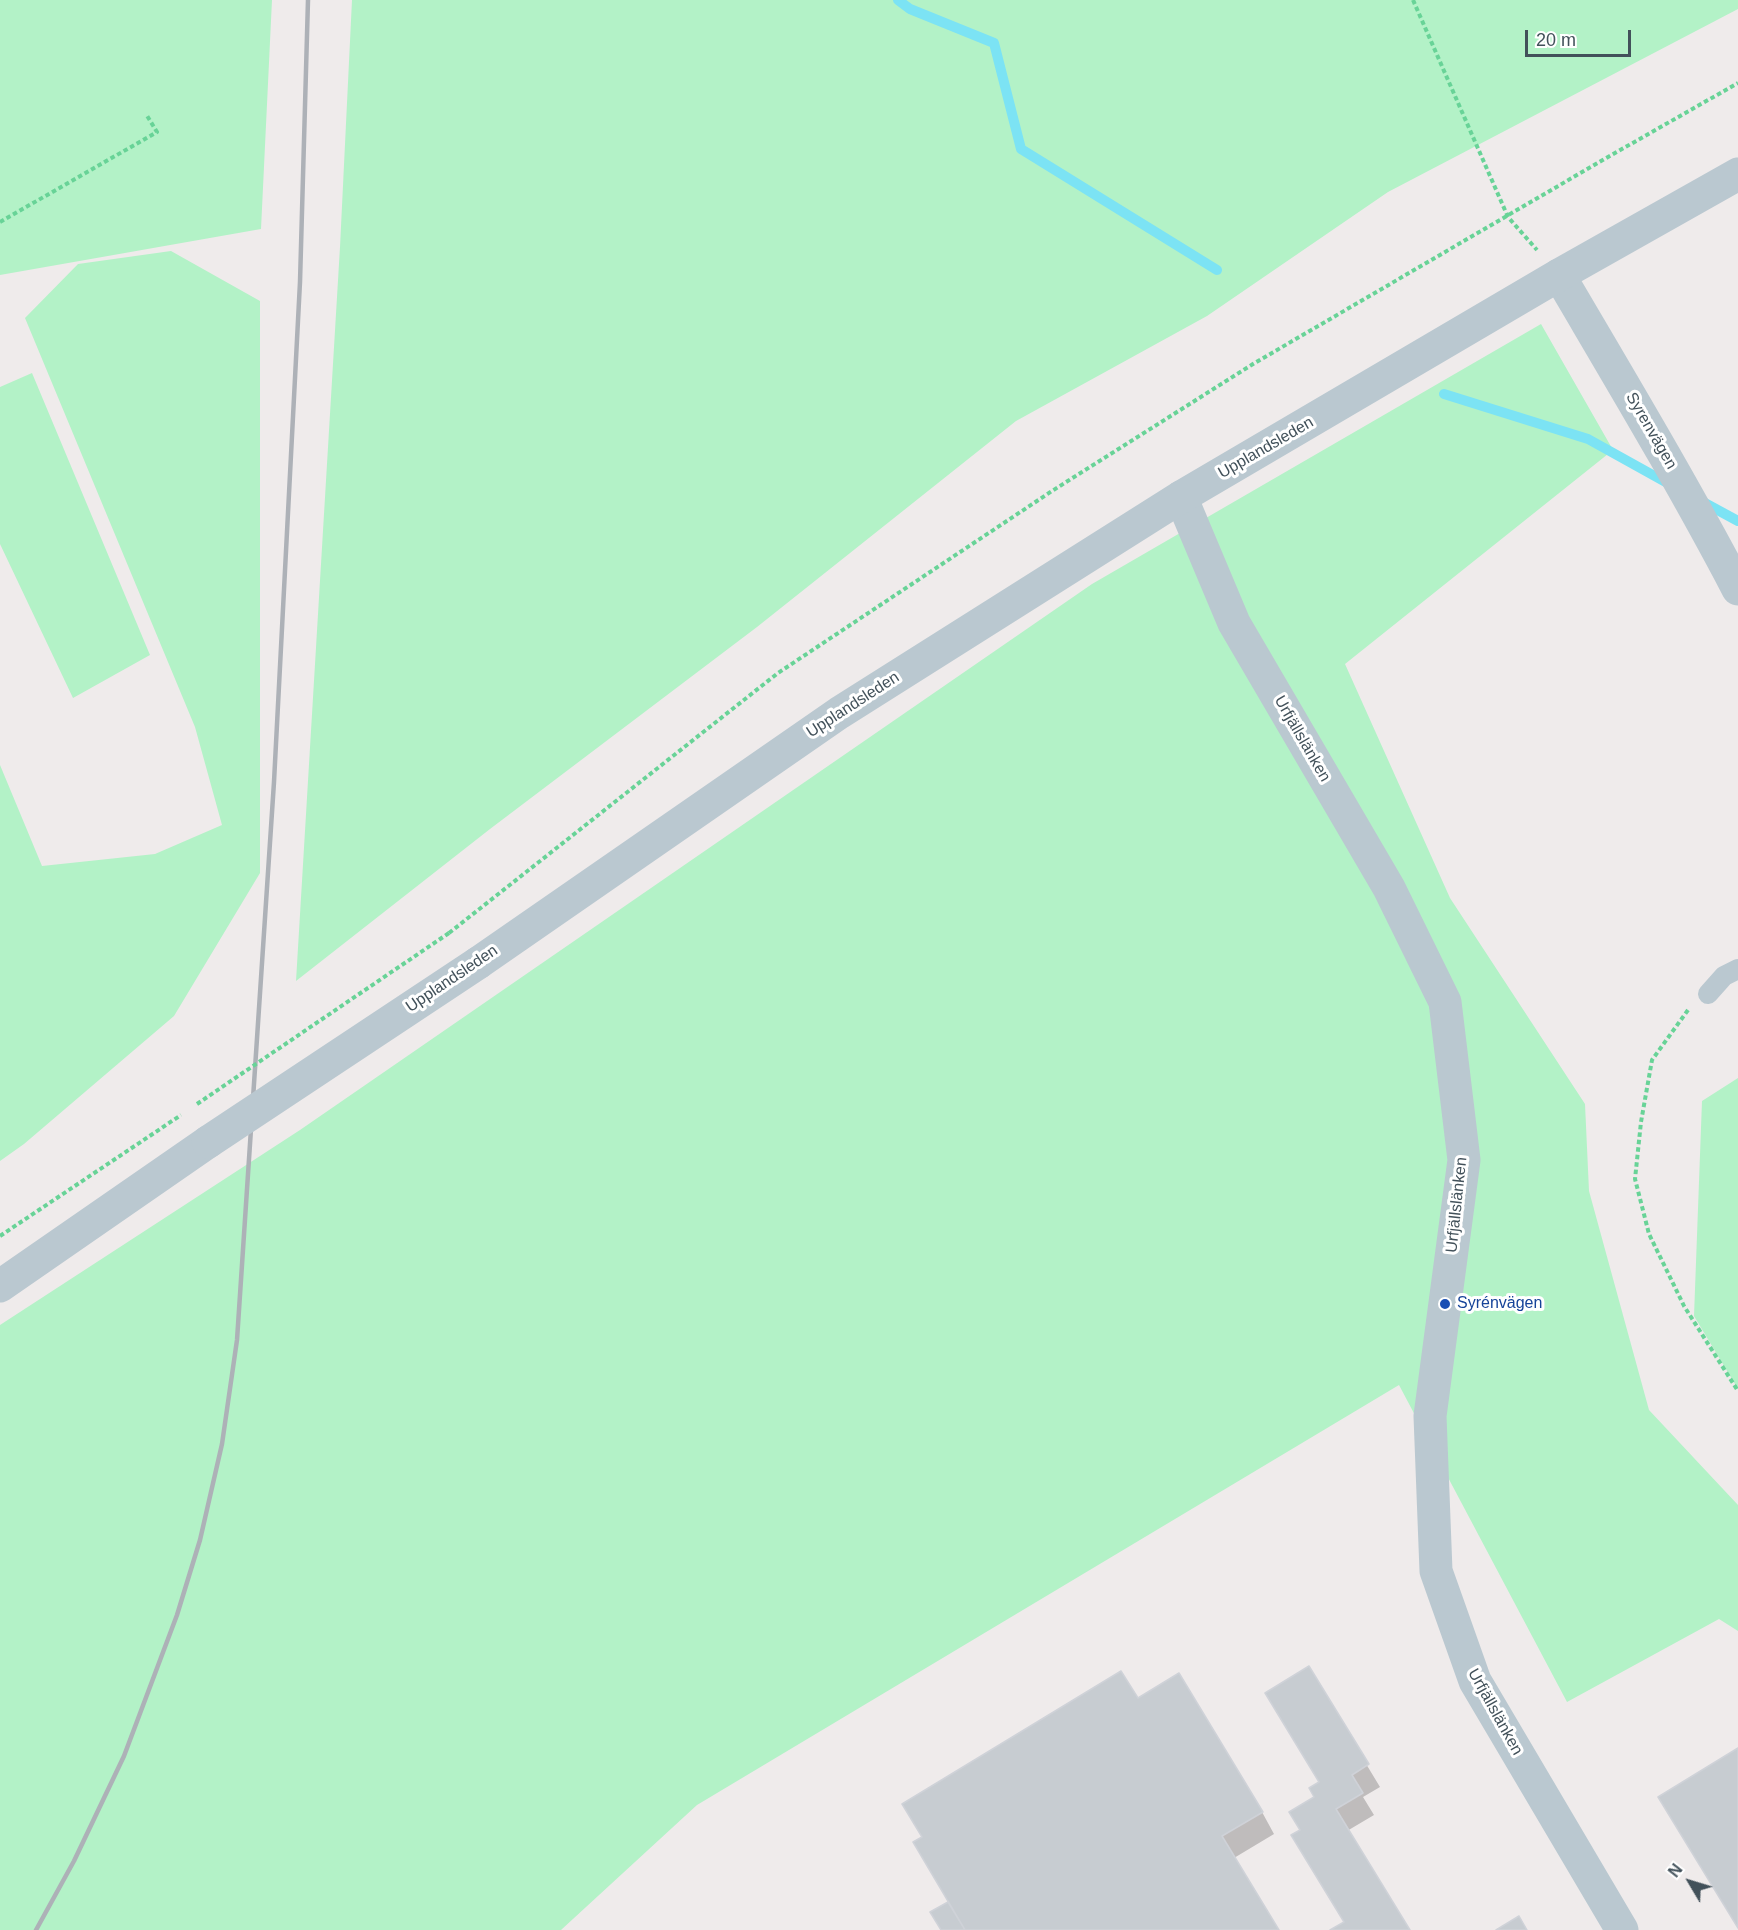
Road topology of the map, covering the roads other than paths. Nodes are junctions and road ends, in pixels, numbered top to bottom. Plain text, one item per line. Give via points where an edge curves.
1 (1738, 174) edge
2 (1559, 275) junction
3 (1182, 497) junction
4 (1738, 589) edge
5 (1738, 969) edge
6 (1708, 994) road end
7 (0, 1286) edge
8 (1622, 1930) edge

1 - 2 street, Upplandsleden
2 - 3 street, Upplandsleden
2 - 4 street, Syrenvägen
3 - 7 street, Upplandsleden, bridge via 839,713
3 - 8 street, Urfjällslänken via 1234,623 1389,888 1445,1002 1464,1160 1430,1416 1436,1571 1475,1681
5 - 6 lane via 1724,976

